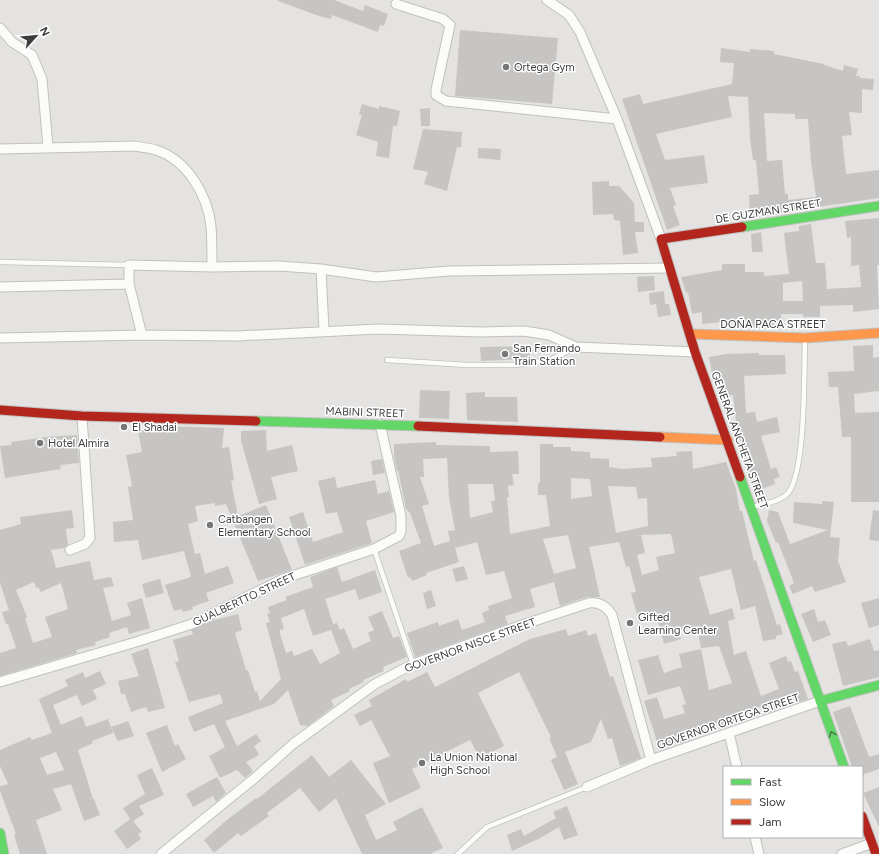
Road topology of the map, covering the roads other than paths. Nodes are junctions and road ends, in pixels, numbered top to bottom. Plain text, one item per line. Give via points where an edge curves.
1 (547, 0) edge
2 (396, 4) dead end
3 (0, 28) edge
4 (617, 119) junction
5 (48, 147) junction
6 (0, 149) edge
7 (879, 206) edge
8 (661, 239) junction
9 (0, 262) edge
10 (129, 265) junction
11 (212, 267) junction
12 (669, 268) junction
13 (321, 269) junction
14 (129, 284) junction
15 (0, 287) edge
16 (324, 330) junction
17 (879, 333) edge
18 (691, 334) junction
19 (142, 335) junction
20 (0, 338) edge
21 (805, 338) junction
22 (576, 347) junction
23 (695, 352) junction
24 (387, 360) dead end
25 (0, 410) edge
26 (82, 416) junction
27 (380, 424) junction
28 (728, 440) junction
29 (751, 507) junction
30 (374, 549) junction
31 (70, 550) dead end
32 (413, 664) junction
33 (0, 682) edge
34 (879, 685) edge
35 (820, 701) junction
36 (729, 733) junction
37 (651, 760) junction
38 (737, 766) edge
39 (844, 766) edge
40 (587, 787) joint
41 (863, 819) edge
42 (0, 833) edge
43 (755, 838) edge
44 (872, 843) junction
45 (4, 854) edge
46 (161, 854) edge
47 (458, 854) edge
48 (760, 854) edge
49 (842, 854) edge
50 (876, 854) edge

1 - 4 street, GENERAL ANCHETA STREET via 569,15 580,32
2 - 4 street via 443,18 450,25 436,90 436,95 440,98 446,101
3 - 5 street via 12,42 32,55 39,73 45,104
4 - 8 street, GENERAL ANCHETA STREET
5 - 6 street
5 - 11 street via 134,146 156,150 177,161 206,201 211,226
7 - 8 main road, DE GUZMAN STREET
8 - 12 main road, GENERAL ANCHETA STREET
9 - 10 lane
10 - 11 street
10 - 14 street
11 - 13 street via 279,266
12 - 13 street via 449,271 376,277
12 - 18 main road, GENERAL ANCHETA STREET
13 - 16 street
14 - 15 street
14 - 19 street
16 - 19 street via 237,336
16 - 22 street via 524,331 549,335
17 - 21 main road, DOÑA PACA STREET
18 - 21 main road, DOÑA PACA STREET
18 - 23 main road, GENERAL ANCHETA STREET
19 - 20 street
21 - 29 lane via 800,445 794,482 789,492 782,497
22 - 23 street
22 - 24 lane via 550,360 515,365
23 - 28 main road, GENERAL ANCHETA STREET
25 - 26 main road, MABINI STREET
26 - 27 main road, MABINI STREET
26 - 31 street via 90,538 85,544
27 - 28 main road, MABINI STREET
27 - 30 street, GUALBERTTO STREET via 402,524 399,536
28 - 29 main road, GENERAL ANCHETA STREET
29 - 35 main road, GENERAL ANCHETA STREET
30 - 32 lane
30 - 33 street, GUALBERTTO STREET via 283,579 192,624
32 - 37 street, GOVERNOR NISCE STREET via 589,603 602,604 608,608 614,621
32 - 46 street, GOVERNOR NISCE STREET via 375,684 340,708
34 - 35 main road, GOVERNOR ORTEGA STREET
35 - 36 street, GOVERNOR ORTEGA STREET
39 -> 35 main road, GENERAL ANCHETA STREET
36 - 37 street, GOVERNOR ORTEGA STREET
36 - 38 street
37 - 40 street, GOVERNOR ORTEGA STREET
40 - 47 lane via 487,827
41 - 44 main road
42 - 45 main road
43 - 48 street
44 - 49 street
44 - 50 main road

